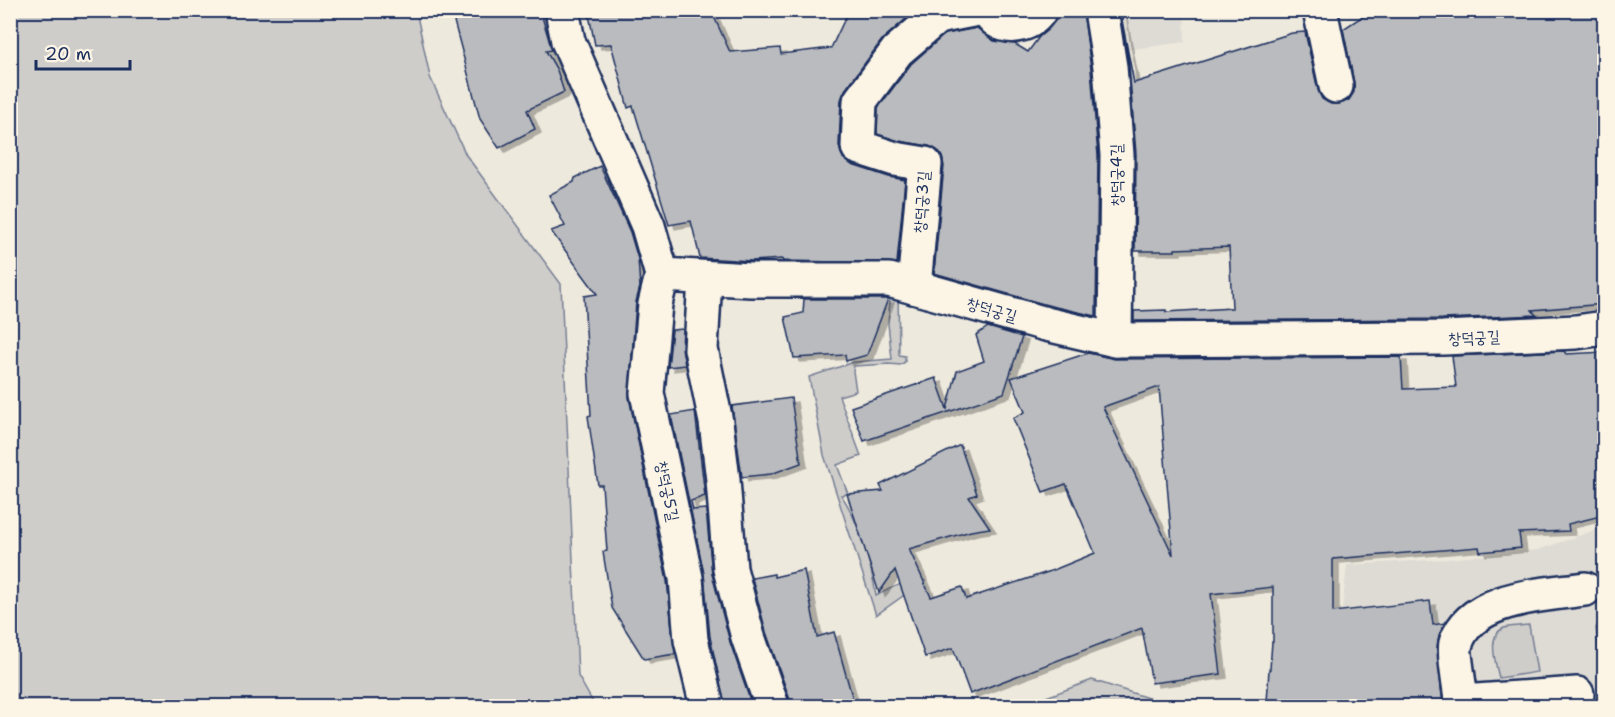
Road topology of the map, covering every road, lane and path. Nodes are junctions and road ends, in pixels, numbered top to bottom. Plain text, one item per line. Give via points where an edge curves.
1 (562, 10) edge
2 (972, 10) edge
3 (987, 10) edge
4 (1040, 10) edge
5 (1101, 10) edge
6 (1320, 10) edge
7 (1336, 86) dead end
8 (662, 274) junction
9 (705, 278) junction
10 (914, 287) junction
11 (1605, 328) edge
12 (1115, 340) junction
13 (1585, 589) dead end
14 (1577, 694) dead end
15 (1462, 704) edge
16 (707, 706) edge
17 (772, 706) edge

1 - 8 street via 568,41 648,226
2 - 10 street, 창덕궁3길 via 937,17 897,51 860,101 858,147 925,164
3 - 4 street via 998,22 1016,26 1035,18
5 - 12 street, 창덕궁4길 via 1117,155
6 - 7 street
8 - 9 street, 창덕궁길
8 - 16 street, 창덕궁5길 via 655,304 647,393 687,578 691,640
9 - 10 street, 창덕궁길 via 889,280
9 - 17 street via 701,350 716,422 730,569
10 - 12 street, 창덕궁길
11 - 12 street, 창덕궁길 via 1443,338
13 - 15 street via 1503,601 1468,621 1455,644
14 - 15 street

